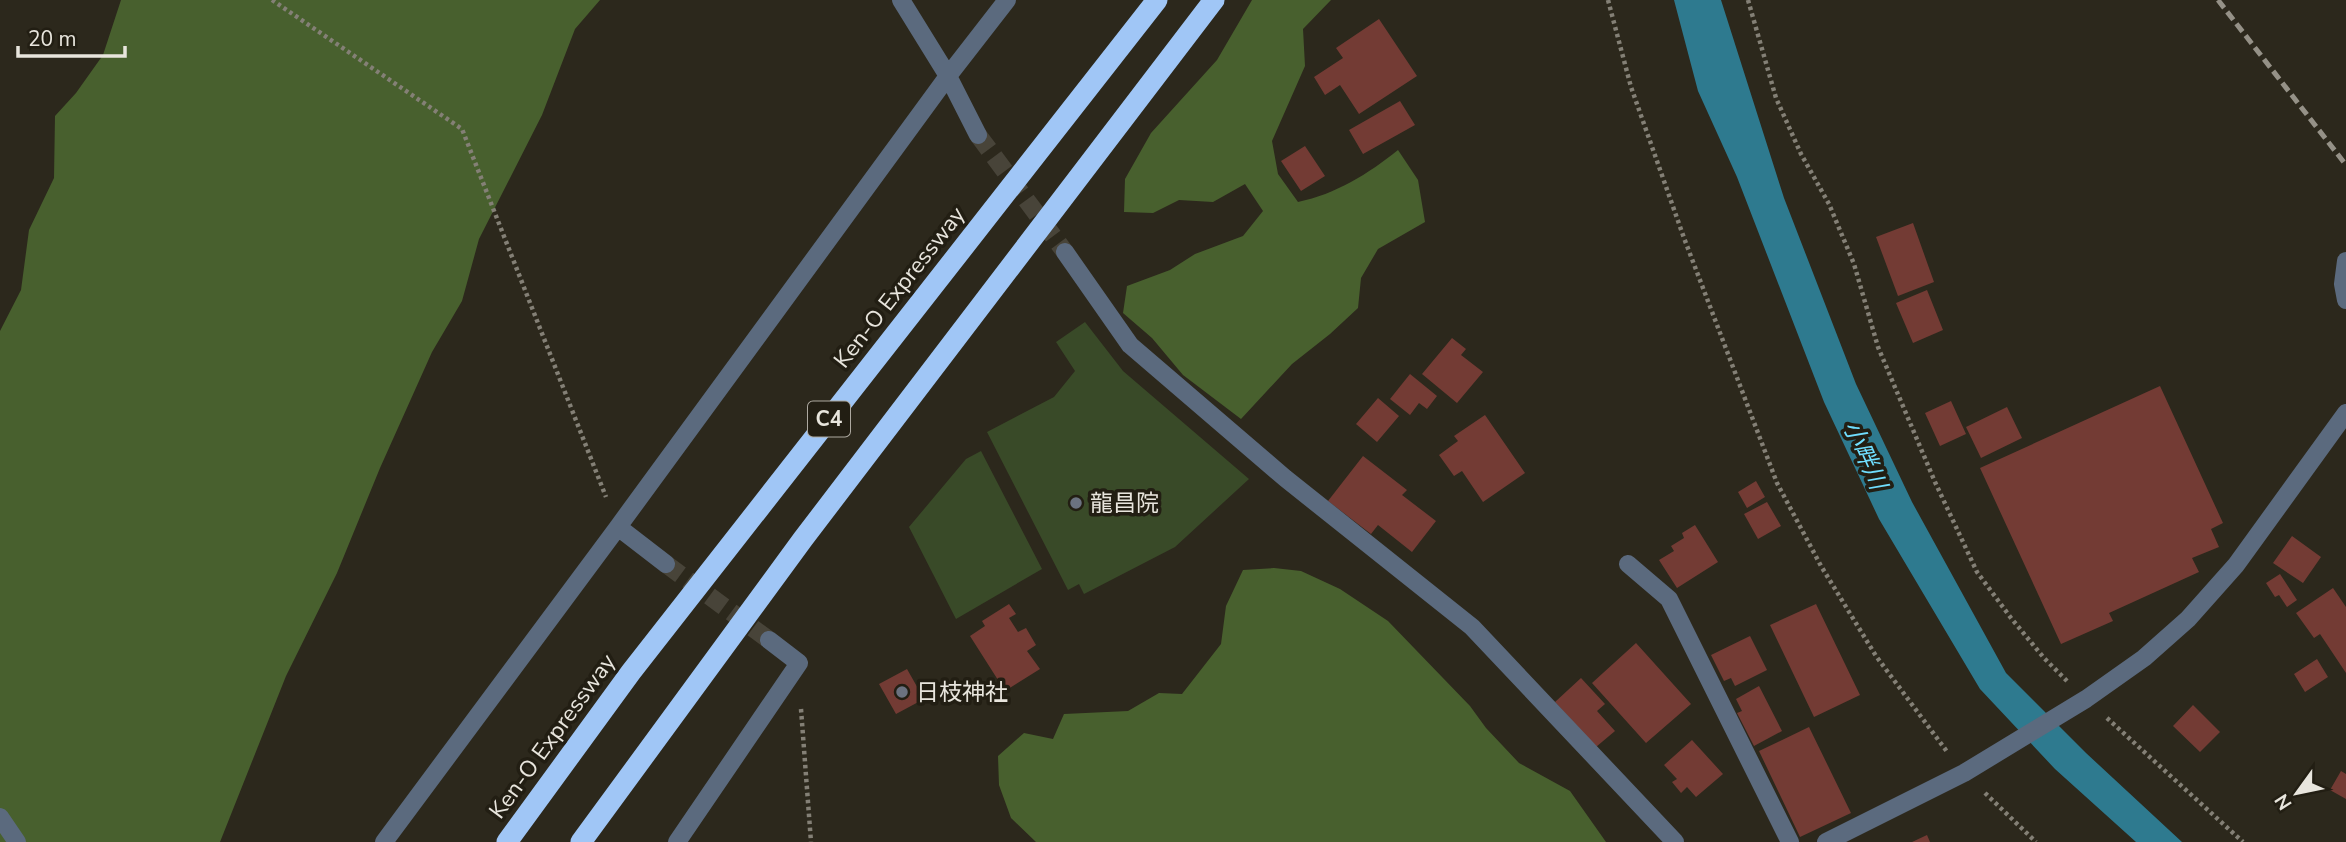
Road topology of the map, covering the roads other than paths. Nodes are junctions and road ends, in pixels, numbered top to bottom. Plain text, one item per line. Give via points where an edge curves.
1 (901, 0) edge
2 (1007, 0) edge
3 (1157, 0) edge
4 (1214, 0) edge
5 (948, 76) junction
6 (978, 135) tunnel mouth
7 (1065, 252) tunnel mouth
8 (2346, 261) edge
9 (2346, 300) edge
10 (2346, 413) edge
11 (618, 527) junction
12 (666, 564) tunnel mouth
13 (1628, 564) dead end
14 (769, 640) tunnel mouth
15 (0, 817) edge
16 (17, 842) edge
17 (384, 842) edge
18 (507, 842) edge
19 (581, 842) edge
20 (677, 842) edge
21 (1675, 842) edge
22 (1790, 842) edge
23 (1826, 842) edge

1 - 5 street
2 - 5 street
3 - 18 highway, Ken-O Expressway / C4 via 631,672
4 - 19 highway, C4 via 811,528
5 - 6 street
5 - 11 street
7 - 21 street via 1130,345 1285,478 1472,626
8 - 9 street
10 - 23 street via 2236,565 2188,619 2144,658 1968,771
11 - 12 street
11 - 17 street
13 - 22 street via 1669,599
14 - 20 street via 799,663
15 - 16 street

